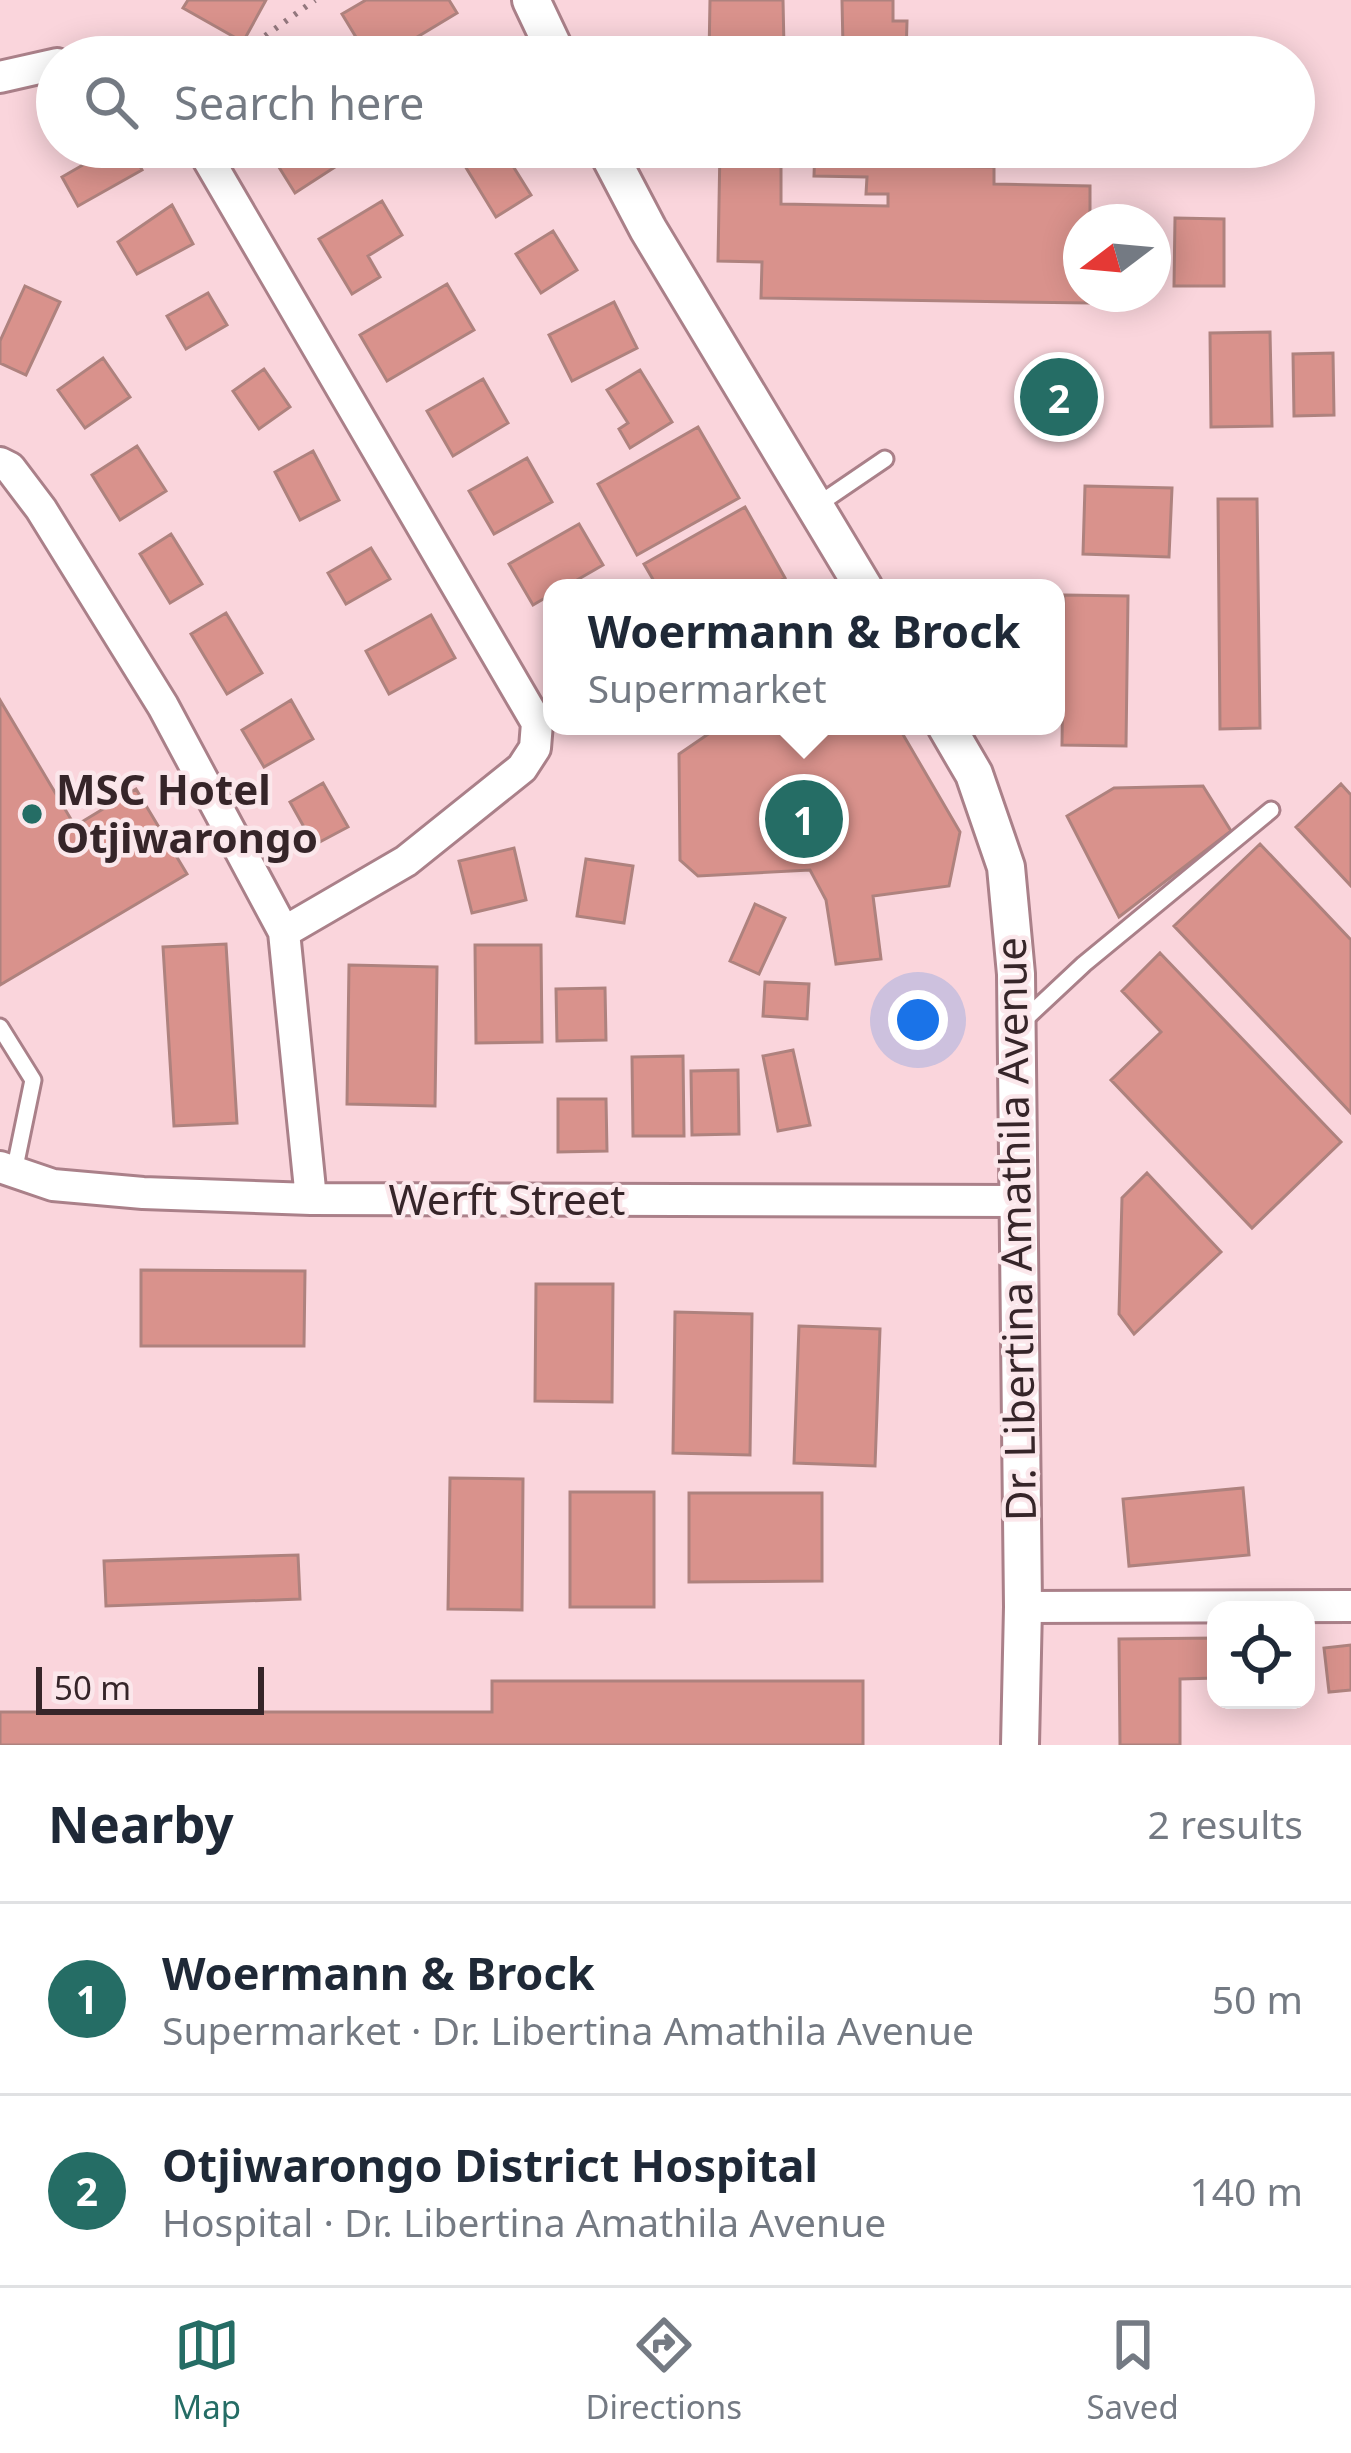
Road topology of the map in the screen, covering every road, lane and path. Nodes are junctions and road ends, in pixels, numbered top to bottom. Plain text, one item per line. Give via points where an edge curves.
1 (315, 0) edge
2 (531, 0) edge
3 (265, 36) edge
4 (549, 36) edge
5 (36, 69) edge
6 (0, 77) edge
7 (213, 168) edge
8 (616, 168) edge
9 (885, 459) dead end
10 (0, 463) edge
11 (816, 506) junction
12 (859, 579) edge
13 (951, 735) edge
14 (1271, 810) dead end
15 (284, 932) junction
16 (0, 1027) edge
17 (1016, 1028) junction
18 (7, 1169) edge
19 (311, 1199) junction
20 (1017, 1201) junction
21 (1351, 1606) edge
22 (1023, 1607) junction
23 (1020, 1745) edge

1 - 3 path
2 - 4 street
5 - 6 street
7 - 15 street via 537,723 535,748 522,768 406,861
8 - 11 street
9 - 11 lane
10 - 15 street via 41,509 163,706
11 - 12 street
13 - 17 street, Dr. Libertina Amathila Avenue via 974,774 1006,867
14 - 17 lane
15 - 19 street
16 - 18 lane via 33,1080
17 - 20 street, Dr. Libertina Amathila Avenue
18 - 19 street, Werft Street via 52,1185
19 - 20 street, Werft Street
20 - 22 street, Dr. Libertina Amathila Avenue
21 - 22 street
22 - 23 street, Dr. Libertina Amathila Avenue

